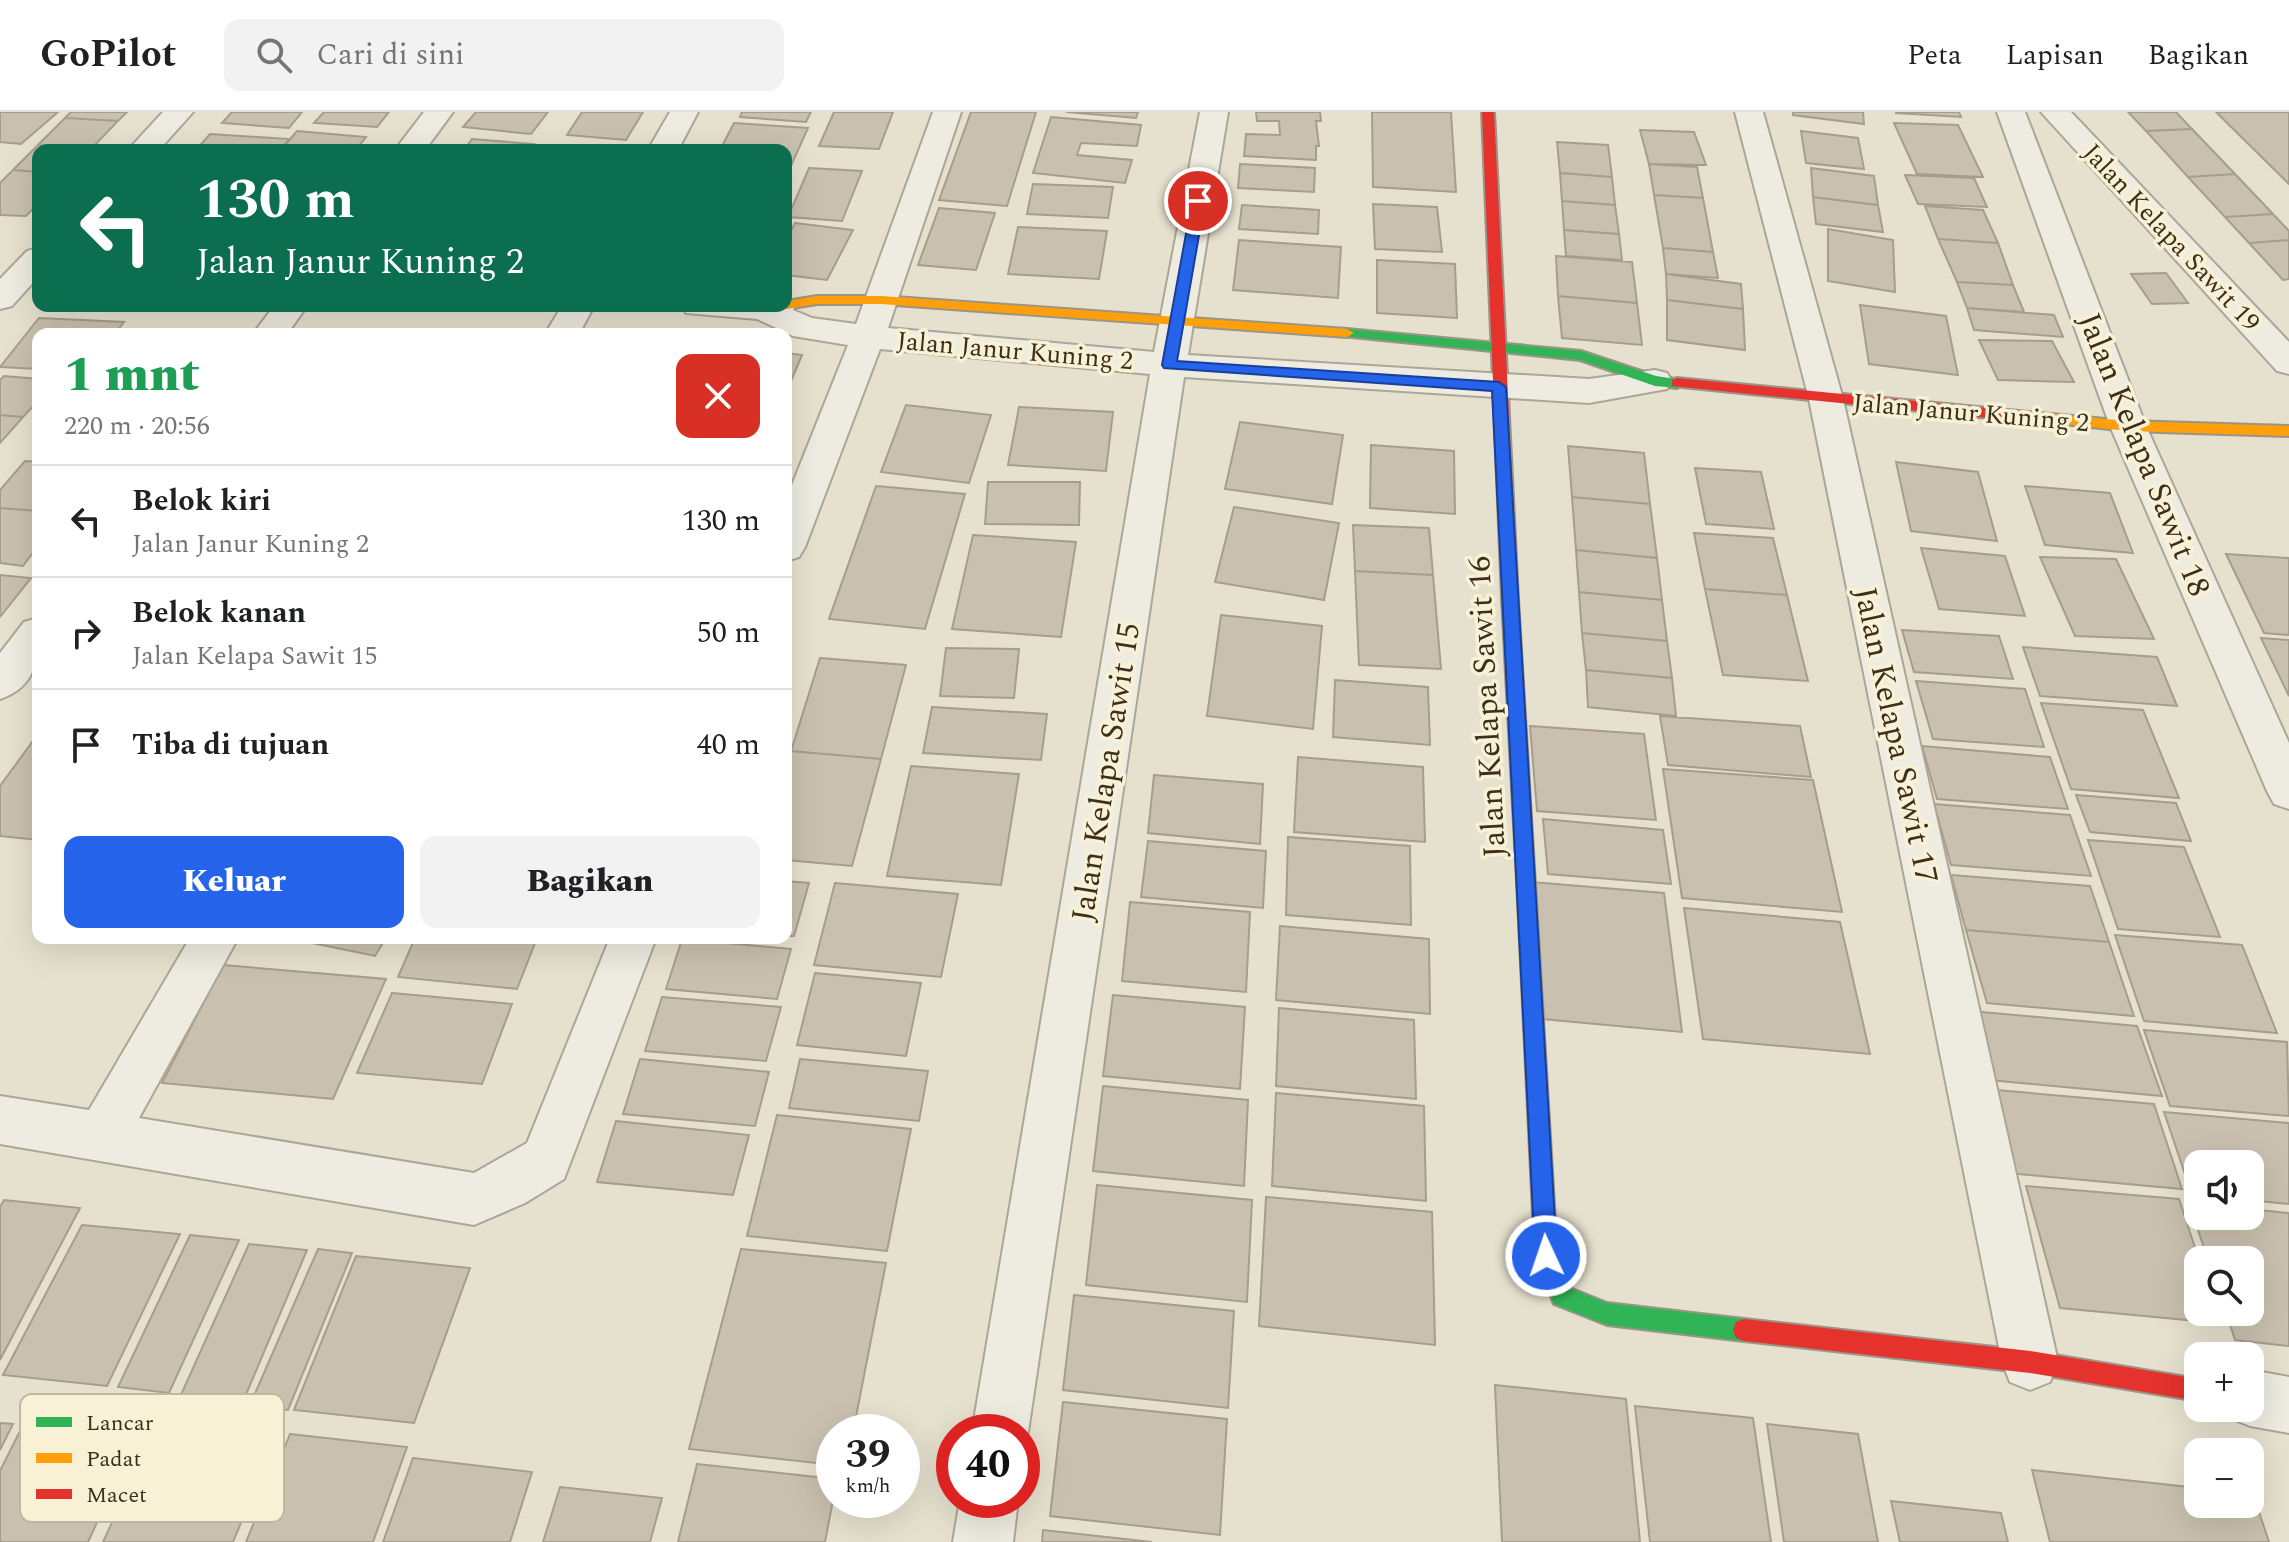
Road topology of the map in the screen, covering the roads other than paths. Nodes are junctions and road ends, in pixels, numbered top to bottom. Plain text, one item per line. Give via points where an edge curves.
1 (179, 112) edge
2 (439, 112) edge
3 (684, 112) edge
4 (947, 112) edge
5 (1214, 112) edge
6 (1488, 112) edge
7 (1749, 112) edge
8 (2011, 112) edge
9 (2055, 112) edge
10 (149, 144) edge
11 (415, 144) edge
12 (666, 144) edge
13 (0, 254) edge
14 (32, 257) edge
15 (32, 264) edge
16 (0, 299) edge
17 (881, 300) junction
18 (792, 304) edge
19 (783, 312) edge
20 (1178, 319) junction
21 (868, 337) junction
22 (1497, 346) junction
23 (2289, 363) edge
24 (1169, 365) junction
25 (1655, 381) junction
26 (1499, 387) junction
27 (1826, 399) junction
28 (2128, 426) junction
29 (2289, 431) edge
30 (792, 532) edge
31 (32, 641) edge
32 (0, 683) edge
33 (2289, 791) edge
34 (212, 944) edge
35 (631, 944) edge
36 (0, 1120) edge
37 (102, 1135) junction
38 (2030, 1362) junction
39 (2184, 1388) edge
40 (2264, 1401) edge
41 (2289, 1405) edge
42 (1003, 1414) edge
43 (986, 1518) edge
44 (983, 1542) edge

1 - 10 street
2 - 11 street
3 - 12 street
4 - 17 street
5 - 20 street, Jalan Kelapa Sawit 15
6 - 22 street, Jalan Kelapa Sawit 16
7 - 27 street, Jalan Kelapa Sawit 17
8 - 28 street, Jalan Kelapa Sawit 18
9 - 23 street, Jalan Kelapa Sawit 19
13 - 14 street
15 - 16 street
17 - 18 street, Jalan Janur Kuning 2
17 - 20 street, Jalan Janur Kuning 2
17 - 21 street
19 - 21 street, Jalan Janur Kuning 2 via 805,328
20 - 22 street, Jalan Janur Kuning 2
20 - 24 street, Jalan Kelapa Sawit 15
21 - 24 street, Jalan Janur Kuning 2
21 - 30 street
22 - 25 street, Jalan Janur Kuning 2 via 1581,356
22 - 26 street, Jalan Kelapa Sawit 16
24 - 26 street, Jalan Janur Kuning 2
24 - 42 street, Jalan Kelapa Sawit 15
25 - 26 street, Jalan Janur Kuning 2 via 1589,391
25 - 27 street, Jalan Janur Kuning 2
26 - 38 street, Jalan Kelapa Sawit 16 via 1546,1256 1562,1296 1607,1314
27 - 28 street, Jalan Janur Kuning 2
27 - 38 street, Jalan Kelapa Sawit 17
28 - 29 street, Jalan Janur Kuning 2
28 - 33 street, Jalan Kelapa Sawit 18
31 - 32 street
34 - 37 street
35 - 37 street via 546,1161 474,1199
36 - 37 street
38 - 39 street
40 - 41 street
43 - 44 street

